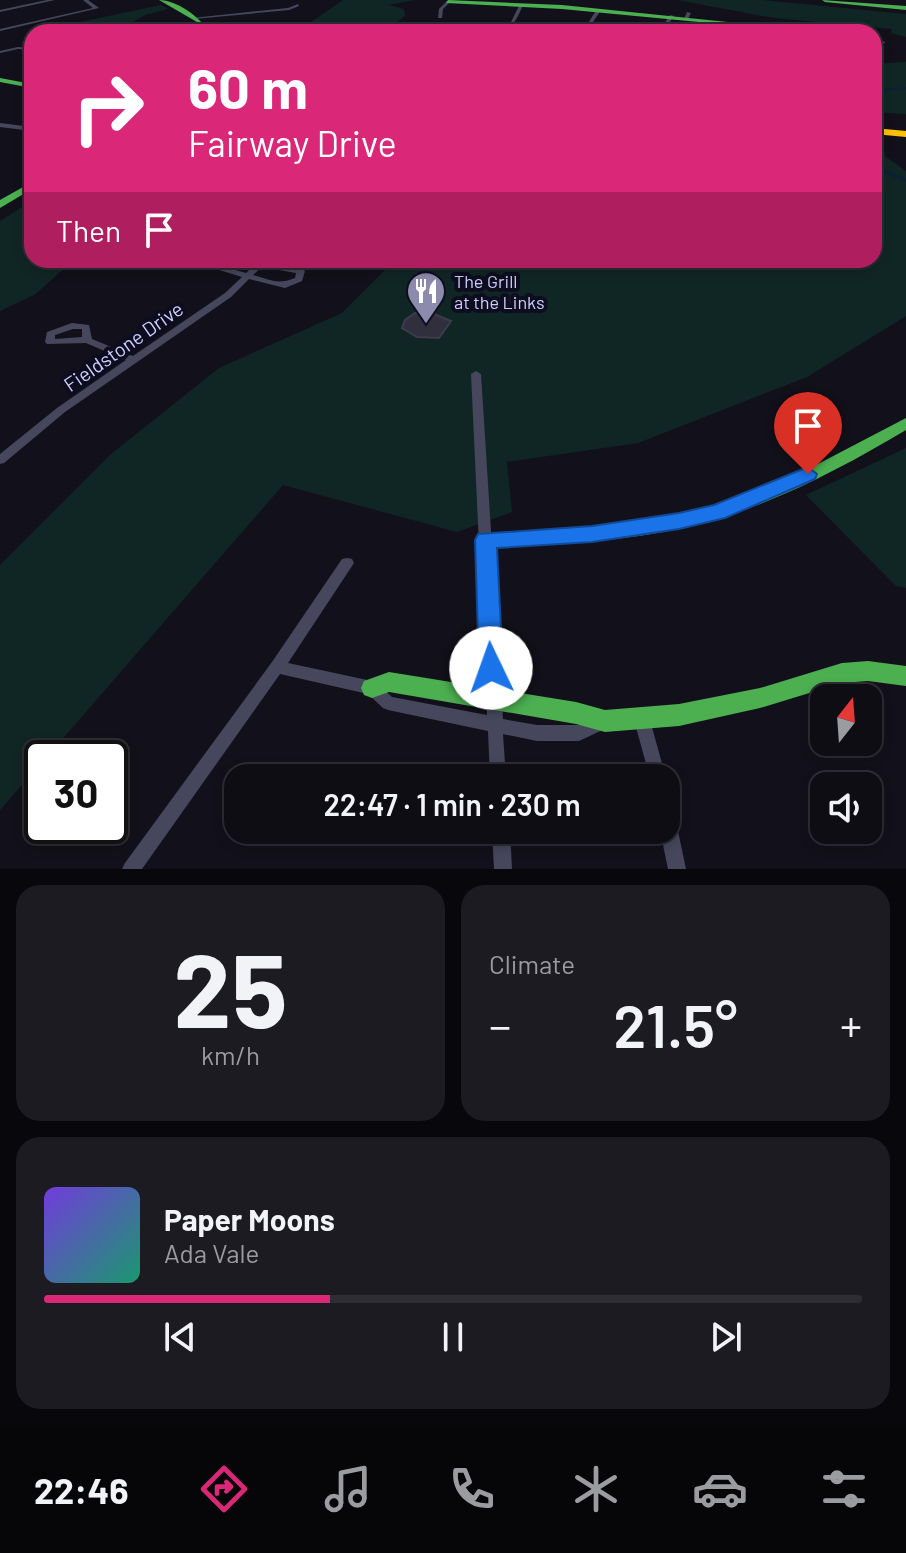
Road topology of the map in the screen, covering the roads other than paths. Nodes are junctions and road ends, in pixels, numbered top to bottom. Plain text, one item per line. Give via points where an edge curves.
1 (53, 0) edge
2 (85, 0) edge
3 (162, 0) edge
4 (825, 0) edge
5 (897, 0) edge
6 (450, 1) edge
7 (906, 1) edge
8 (298, 5) dead end
9 (521, 5) junction
10 (906, 8) edge
11 (289, 9) junction
12 (599, 10) junction
13 (0, 11) edge
14 (281, 14) dead end
15 (682, 16) junction
16 (440, 17) dead end
17 (189, 18) junction
18 (12, 21) dead end
19 (24, 24) junction
20 (201, 24) edge
21 (511, 24) edge
22 (589, 24) edge
23 (672, 24) edge
24 (725, 24) edge
25 (0, 30) edge
26 (24, 48) edge
27 (0, 52) edge
28 (3, 82) edge
29 (24, 85) edge
30 (0, 125) edge
31 (24, 128) edge
32 (882, 132) edge
33 (906, 134) edge
34 (24, 190) edge
35 (0, 205) edge
36 (220, 268) edge
37 (257, 268) edge
38 (288, 268) edge
39 (250, 276) junction
40 (87, 340) dead end
41 (134, 360) junction
42 (476, 374) dead end
43 (906, 423) edge
44 (0, 460) edge
45 (486, 540) junction
46 (347, 563) dead end
47 (277, 667) junction
48 (906, 676) edge
49 (372, 688) junction
50 (492, 700) junction
51 (642, 720) junction
52 (605, 721) junction
53 (495, 724) junction
54 (497, 764) edge
55 (654, 764) edge
56 (502, 844) edge
57 (672, 844) edge
58 (131, 869) edge
59 (503, 869) edge
60 (677, 869) edge

1 - 13 street
2 - 19 street via 95,10
3 - 17 main road
4 - 10 main road
5 - 7 main road
6 - 9 main road
6 - 16 street
8 - 11 street
9 - 12 main road
9 - 21 street
11 - 14 street
11 - 17 street
12 - 15 main road
12 - 22 street
15 - 23 street
15 - 24 main road
17 - 20 main road
18 - 19 street
19 - 25 street
26 - 27 street
28 - 29 main road
30 - 31 street
32 - 33 main road
34 - 35 main road
36 - 39 street
37 - 39 street, Fieldstone Drive
38 - 39 street via 301,271 299,279 285,285
39 - 41 street, Fieldstone Drive
40 - 41 street
41 - 44 street, Fieldstone Drive
42 - 45 street
43 - 45 main road via 825,467 718,512 638,529
45 - 50 street
46 - 47 street
47 - 49 street
47 - 58 street
48 - 51 main road via 842,673 760,698
49 - 50 main road via 389,682
49 - 53 street via 388,703
50 - 52 main road
50 - 53 street
51 - 52 main road
51 - 55 street
52 - 53 street via 579,733 537,733
53 - 54 street
56 - 59 street
57 - 60 street

